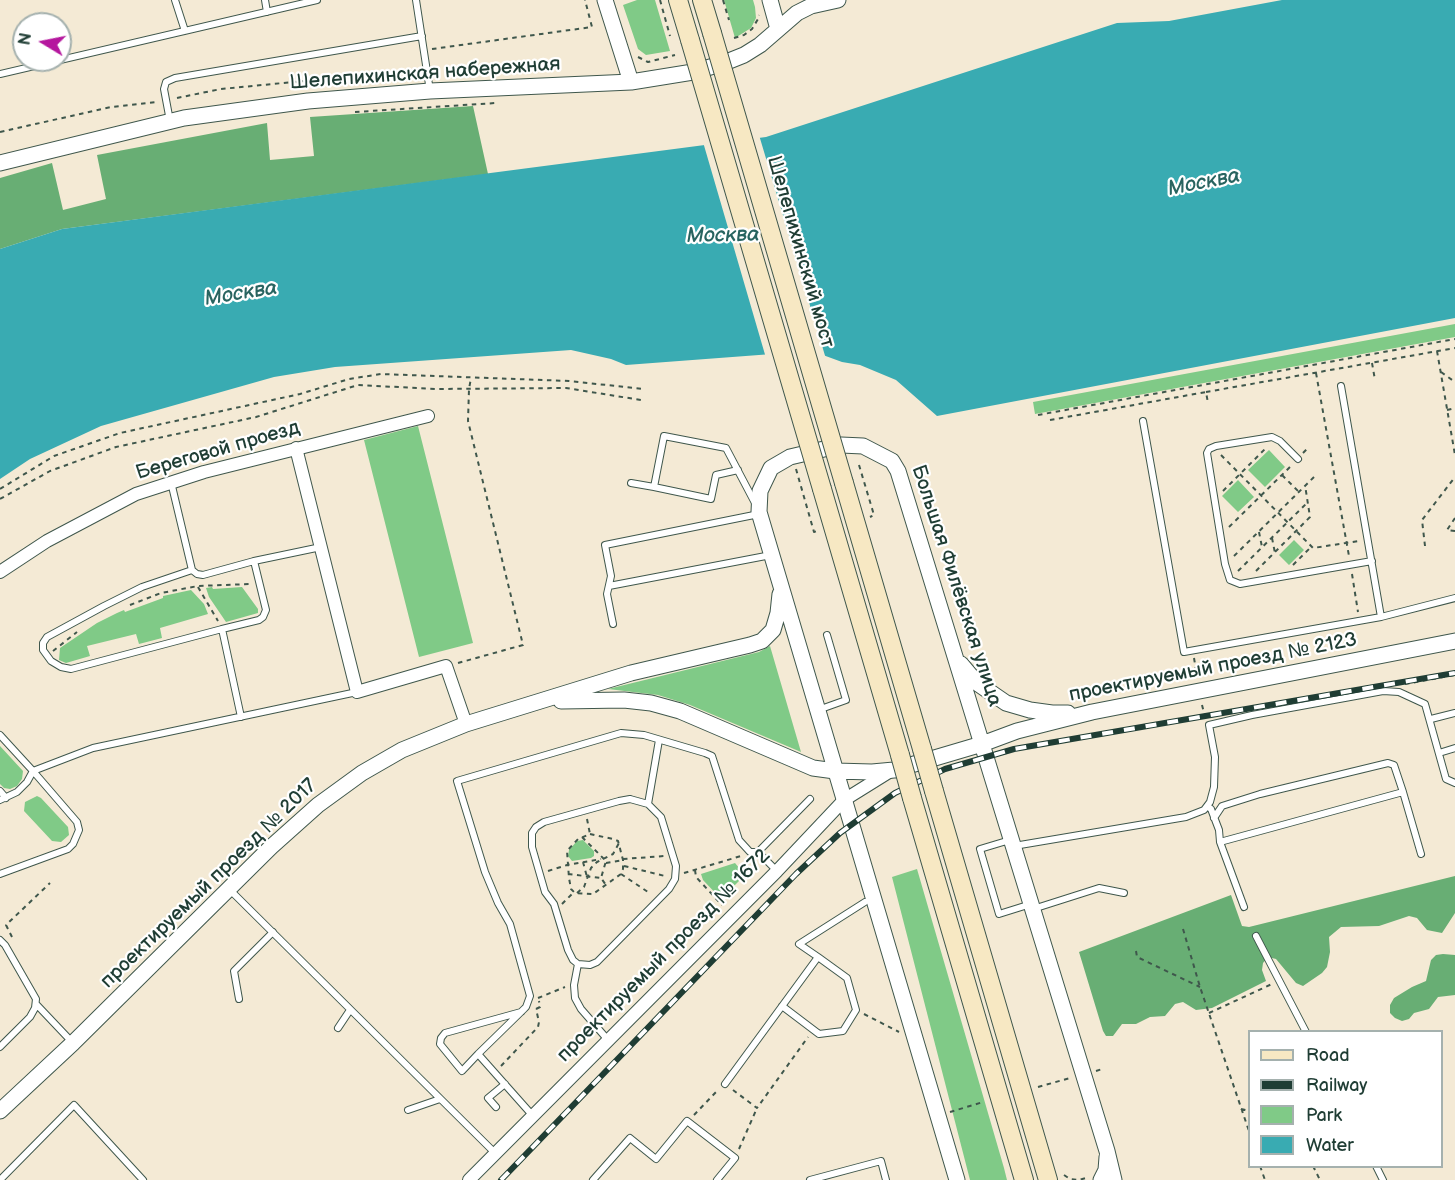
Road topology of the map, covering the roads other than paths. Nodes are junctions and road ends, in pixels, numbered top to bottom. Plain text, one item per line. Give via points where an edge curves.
1 (175, 0) edge
2 (265, 0) edge
3 (317, 0) edge
4 (416, 0) edge
5 (605, 0) edge
6 (678, 0) edge
7 (702, 0) edge
8 (770, 0) edge
9 (838, 0) edge
10 (267, 12) junction
11 (778, 29) junction
12 (185, 31) junction
13 (422, 36) junction
14 (0, 74) edge
15 (631, 82) junction
16 (430, 91) junction
17 (170, 121) junction
18 (0, 163) edge
19 (1341, 386) dead end
20 (428, 416) dead end
21 (1143, 421) dead end
22 (296, 448) junction
23 (1298, 459) road end
24 (738, 470) junction
25 (171, 481) junction
26 (631, 483) dead end
27 (654, 487) junction
28 (759, 513) junction
29 (321, 547) junction
30 (772, 555) junction
31 (254, 561) junction
32 (1372, 561) junction
33 (192, 570) junction
34 (0, 572) edge
35 (781, 585) junction
36 (609, 586) junction
37 (1455, 598) edge
38 (1382, 617) junction
39 (613, 624) dead end
40 (222, 629) junction
41 (827, 635) dead end
42 (1455, 641) edge
43 (954, 654) junction
44 (357, 692) junction
45 (540, 702) junction
46 (818, 710) junction
47 (1092, 712) junction
48 (1455, 713) edge
49 (241, 717) junction
50 (1431, 719) junction
51 (466, 724) junction
52 (0, 735) edge
53 (659, 740) junction
54 (982, 744) junction
55 (1455, 748) edge
56 (1439, 753) junction
57 (897, 762) junction
58 (33, 771) junction
59 (835, 771) junction
60 (1455, 783) edge
61 (0, 791) edge
62 (1403, 792) junction
63 (3, 799) edge
64 (810, 799) dead end
65 (844, 800) junction
66 (648, 804) junction
67 (1207, 806) junction
68 (1214, 818) junction
69 (1220, 842) junction
70 (1012, 843) junction
71 (758, 852) junction
72 (1421, 854) dead end
73 (777, 871) junction
74 (0, 874) edge
75 (229, 889) junction
76 (1124, 893) dead end
77 (866, 902) dead end
78 (1032, 907) junction
79 (1244, 907) dead end
80 (273, 932) junction
81 (1256, 936) dead end
82 (0, 940) edge
83 (818, 957) junction
84 (578, 964) junction
85 (239, 999) dead end
86 (36, 1004) junction
87 (782, 1006) junction
88 (350, 1010) junction
89 (521, 1012) junction
90 (338, 1028) dead end
91 (1305, 1030) edge
92 (609, 1040) junction
93 (73, 1043) junction
94 (0, 1047) edge
95 (478, 1054) junction
96 (505, 1084) junction
97 (724, 1084) road end
98 (440, 1099) junction
99 (496, 1107) dead end
100 (408, 1110) dead end
101 (0, 1111) edge
102 (533, 1116) junction
103 (496, 1153) junction
104 (1049, 1175) edge
105 (1023, 1177) edge
106 (1108, 1178) edge
107 (0, 1179) edge
108 (143, 1180) edge
109 (469, 1180) edge
110 (593, 1180) edge
111 (717, 1180) edge
112 (810, 1180) edge
113 (886, 1180) edge
114 (957, 1180) edge

1 - 12 lane
2 - 10 lane
3 - 10 lane
4 - 13 lane
5 - 15 street
6 - 57 main road, bridge via 822,489
7 - 104 main road, Шелепихинский мост, bridge via 934,791 1030,1087
8 - 11 street
9 - 11 street, Шелепихинская набережная via 811,6
10 - 12 lane
11 - 15 street, Шелепихинская набережная via 760,45 724,63
12 - 14 lane
13 - 16 lane
13 - 17 lane via 175,78 166,82 164,89
15 - 16 street, Шелепихинская набережная
16 - 17 street, Шелепихинская набережная via 308,101
17 - 18 street, Шелепихинская набережная
19 - 32 lane
20 - 22 street, Береговой проезд
21 - 38 lane via 1184,652
22 - 25 street, Береговой проезд
22 - 29 street
23 - 32 lane via 1269,436 1209,449 1207,457 1230,579 1244,584
24 - 27 lane via 716,475 711,499
24 - 27 lane via 726,448 664,436
24 - 28 lane
25 - 33 lane
25 - 34 street, Береговой проезд via 136,494 47,541
26 - 27 lane
28 - 30 street, Большая Филёвская улица
28 - 36 lane via 605,544
28 - 43 street, Большая Филёвская улица via 760,491 771,468 790,457 841,445 863,446 892,461
29 - 31 lane
29 - 44 street
30 - 35 street, Большая Филёвская улица
30 - 36 lane
31 - 33 lane via 203,575
31 - 40 lane via 266,610 263,617
32 - 38 lane
33 - 40 lane via 142,587 104,606 47,637 43,650 61,667 71,669
35 - 45 street, проектируемый проезд № 2017 via 773,630 762,641
35 - 46 street, Большая Филёвская улица
36 - 39 lane
37 - 38 lane
40 - 49 lane
41 - 46 lane via 846,700
42 - 47 street, проектируемый проезд № 2123
43 - 47 street via 977,683 1006,703 1052,713
43 - 54 street, Большая Филёвская улица
44 - 49 lane
44 - 51 street via 446,666
45 - 51 street, проектируемый проезд № 2017
45 - 59 street, проектируемый проезд № 2017 via 651,703 680,711 813,768
46 - 59 street, Большая Филёвская улица
47 - 54 street, проектируемый проезд № 2123
48 - 50 lane
49 - 58 lane via 93,748
50 - 56 lane
50 - 67 lane via 1425,704 1399,692 1383,691 1209,725 1215,767 1214,787
51 - 75 street, проектируемый проезд № 2017 via 402,750 362,773 318,805
52 - 58 lane
53 - 66 lane
53 - 71 lane via 712,756 738,838 747,850
53 - 89 lane via 621,733 457,781 485,872 510,924 530,990 529,1002
54 - 57 street, проектируемый проезд № 2123
54 - 70 street, Большая Филёвская улица
55 - 56 lane
56 - 60 lane via 1446,780
57 - 59 street, проектируемый проезд № 2017 via 872,772
57 - 65 street, проектируемый проезд № 1672
57 - 105 main road, bridge via 912,798 991,1098
58 - 63 lane via 17,792
58 - 74 lane via 77,822 78,836 68,849
59 - 65 street, Большая Филёвская улица
61 - 63 lane
62 - 68 lane via 1394,765 1388,763 1250,797 1222,806
62 - 69 lane
62 - 72 lane
64 - 71 lane
65 - 73 street, проектируемый проезд № 1672
65 - 114 street, Большая Филёвская улица
66 - 84 lane via 661,817 676,866 675,879 597,962
66 - 84 lane via 625,799 536,827 531,842 545,892 556,910 568,950
67 - 68 lane
67 - 70 lane via 1186,817
68 - 69 lane
69 - 79 lane
70 - 78 street, Большая Филёвская улица
70 - 78 lane via 980,849 999,914
71 - 73 lane
73 - 92 street, проектируемый проезд № 1672
75 - 80 lane
75 - 93 street, проектируемый проезд № 2017
76 - 78 lane via 1099,888
77 - 83 lane via 800,944
78 - 106 street, Большая Филёвская улица via 1107,1151
80 - 85 lane via 234,971
80 - 88 lane
81 - 91 lane
82 - 86 lane via 35,995
83 - 87 lane
83 - 87 lane via 847,978 856,1010 843,1031 819,1034
84 - 92 lane via 574,985 578,1004
86 - 93 lane
86 - 94 lane via 30,1017
87 - 97 lane
88 - 90 lane
88 - 98 lane
89 - 95 lane
89 - 95 lane via 446,1033 441,1038 442,1048 462,1071
92 - 102 street, проектируемый проезд № 1672
93 - 101 street, проектируемый проезд № 2017
95 - 96 lane
96 - 99 lane via 488,1098
96 - 102 lane
98 - 100 lane
98 - 103 lane
102 - 103 street, проектируемый проезд № 1672
103 - 109 street, проектируемый проезд № 1672
107 - 108 lane via 74,1106
110 - 111 lane via 630,1138 656,1159 687,1121 735,1158
112 - 113 lane via 881,1161

